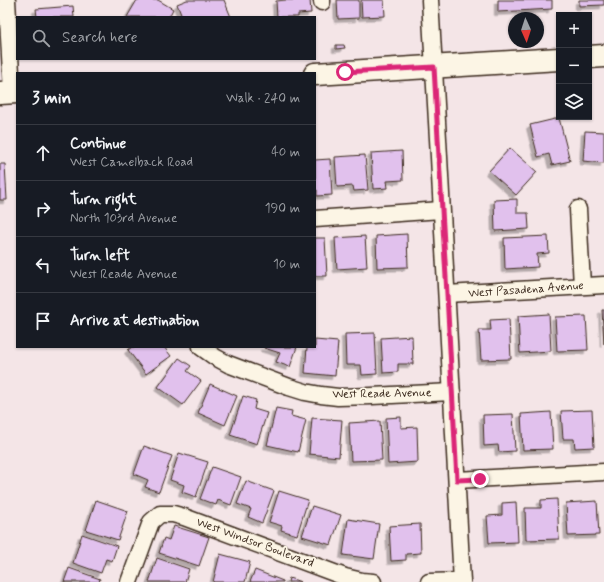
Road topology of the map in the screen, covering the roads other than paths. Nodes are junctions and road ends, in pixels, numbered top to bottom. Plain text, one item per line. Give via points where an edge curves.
1 (7, 0) edge
2 (430, 0) edge
3 (604, 56) edge
4 (592, 57) edge
5 (556, 59) edge
6 (434, 67) junction
7 (316, 74) edge
8 (10, 92) edge
9 (578, 209) dead end
10 (442, 210) junction
11 (316, 219) edge
12 (604, 285) edge
13 (582, 286) junction
14 (447, 294) junction
15 (202, 348) edge
16 (452, 392) junction
17 (604, 472) edge
18 (457, 480) junction
19 (462, 581) edge
20 (129, 582) edge
21 (372, 582) edge
22 (429, 582) edge

1 - 8 street
2 - 6 street
3 - 4 main road
5 - 6 main road
6 - 7 main road
6 - 10 street
9 - 13 street
10 - 11 street
10 - 14 street
12 - 13 street, West Pasadena Avenue
13 - 14 street, West Pasadena Avenue
14 - 16 street
15 - 16 street, West Reade Avenue via 228,364 289,387 321,395 338,397
16 - 18 street
17 - 18 street
18 - 19 street
19 - 22 street
20 - 21 street, West Windsor Boulevard via 151,522 160,514 184,517 345,577

